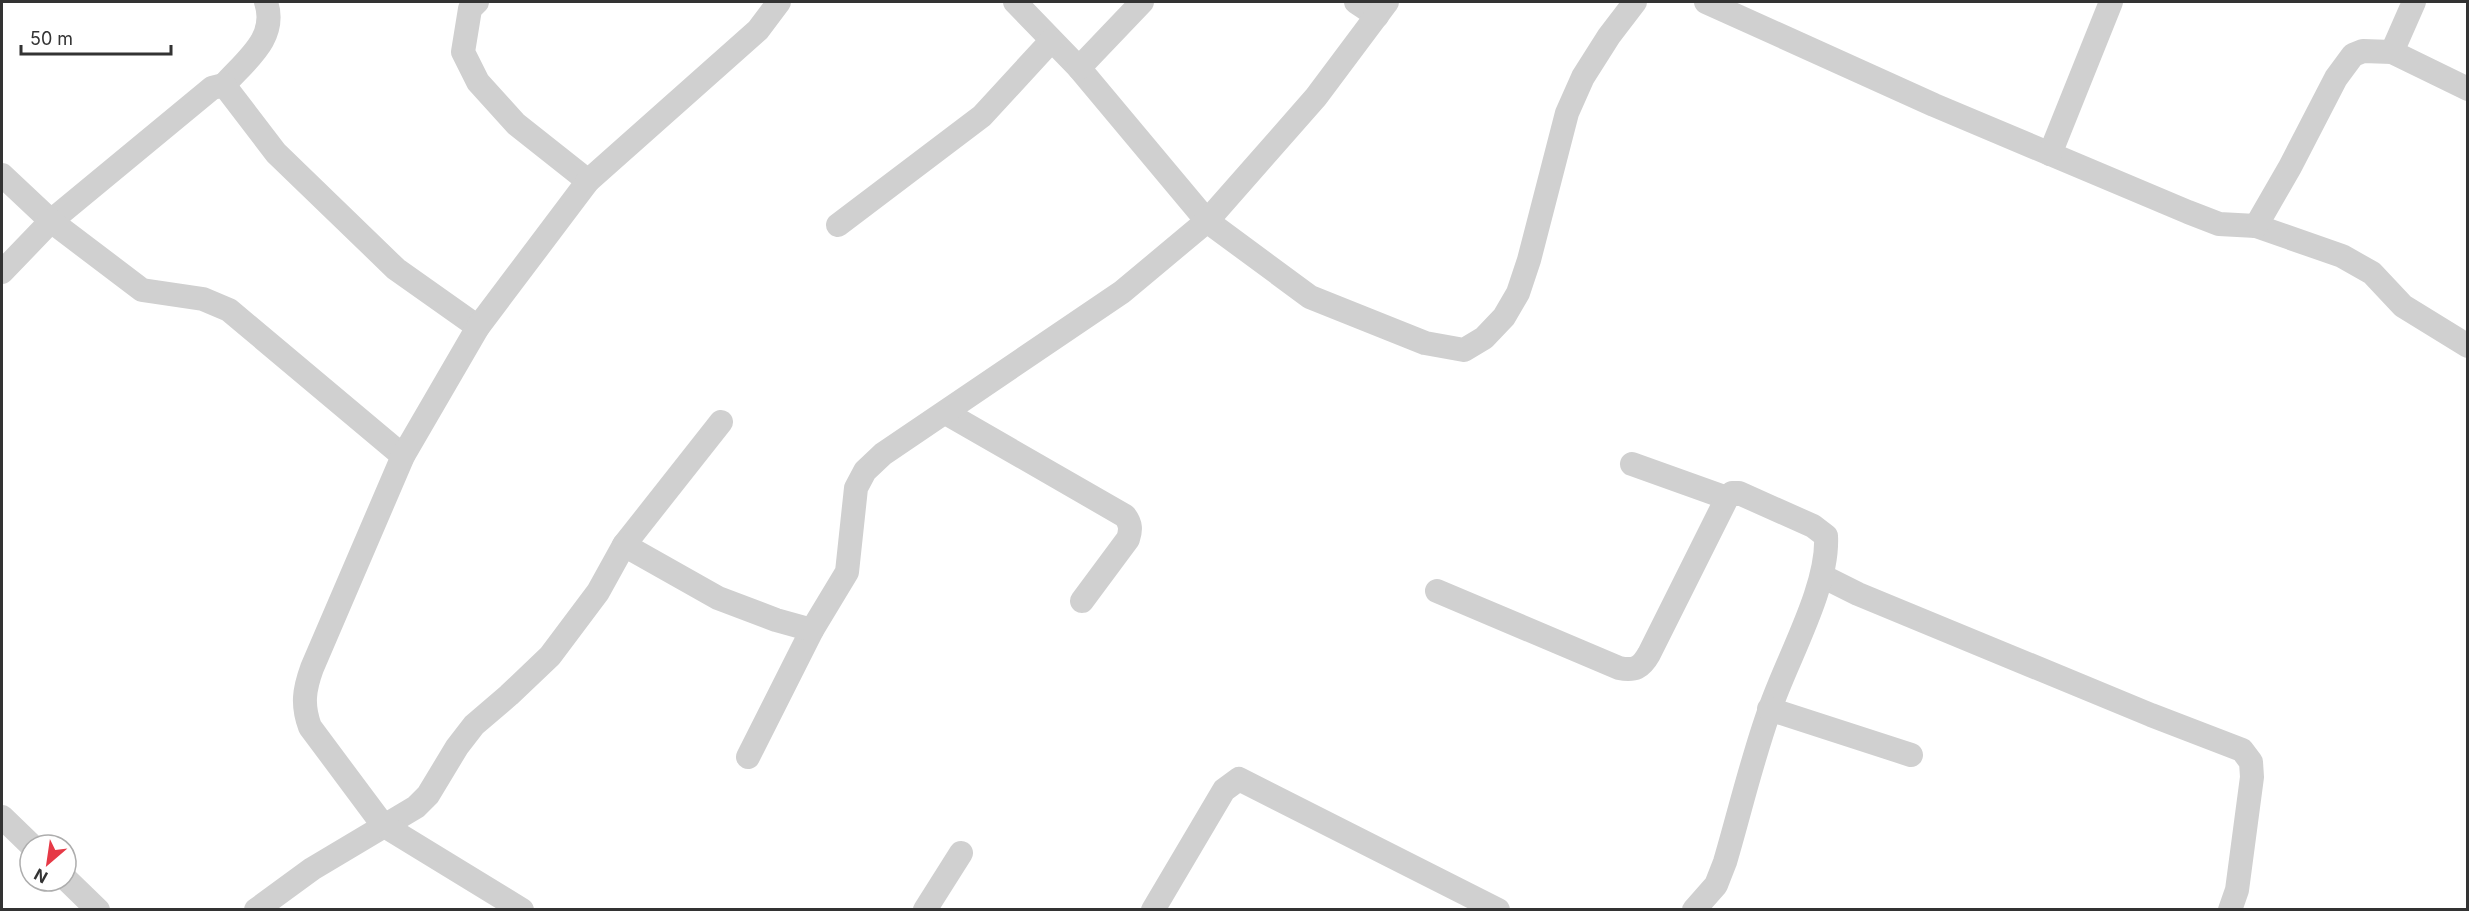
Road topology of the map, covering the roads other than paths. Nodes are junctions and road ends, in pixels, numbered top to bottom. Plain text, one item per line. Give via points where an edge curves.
1 (266, 2) edge
2 (477, 2) edge
3 (779, 2) edge
4 (1015, 2) edge
5 (1142, 2) edge
6 (1356, 2) edge
7 (1635, 2) edge
8 (1706, 2) edge
9 (2110, 2) edge
10 (2414, 2) edge
11 (1382, 9) edge
12 (1051, 41) junction
13 (2392, 52) junction
14 (1078, 68) junction
15 (224, 85) junction
16 (2468, 89) edge
17 (2050, 154) junction
18 (2, 175) edge
19 (588, 181) junction
20 (51, 221) junction
21 (1207, 221) junction
22 (838, 225) dead end
23 (2256, 226) junction
24 (2, 272) edge
25 (478, 327) junction
26 (2468, 346) edge
27 (946, 413) junction
28 (721, 422) dead end
29 (403, 456) junction
30 (1632, 464) dead end
31 (1727, 498) junction
32 (624, 545) junction
33 (1822, 576) junction
34 (1437, 591) dead end
35 (1083, 601) dead end
36 (812, 630) junction
37 (1769, 709) junction
38 (1911, 754) dead end
39 (748, 757) dead end
40 (2, 817) edge
41 (384, 825) junction
42 (19, 833) edge
43 (961, 854) dead end
44 (78, 890) edge
45 (98, 909) edge
46 (256, 909) edge
47 (522, 909) edge
48 (925, 909) edge
49 (1153, 909) edge
50 (1498, 909) edge
51 (1694, 909) edge
52 (2230, 909) edge

1 - 15 street via 270,27 261,44
2 - 19 street via 470,9 463,52 478,82 516,124
3 - 19 street via 758,30
4 - 12 street
5 - 14 street
6 - 11 street
7 - 21 street via 1583,77 1567,113 1518,293 1491,331 1464,350 1425,343 1310,297
8 - 17 street
9 - 17 street
10 - 13 street
11 - 21 street via 1317,97
12 - 14 street
12 - 22 street via 982,116
13 - 16 street
13 - 23 street via 2363,51 2353,55 2336,78
14 - 21 street
15 - 20 street via 212,88
15 - 25 street via 276,153 396,269
17 - 23 street via 2219,224
18 - 20 street
19 - 25 street
20 - 24 street
20 - 29 street via 142,290 203,299 229,310
21 - 27 street via 1122,292
23 - 26 street via 2342,256 2372,273 2403,306
25 - 29 street
27 - 35 street via 1130,522 1128,539
27 - 36 street via 883,454 865,471 856,488 847,572
28 - 32 street
29 - 41 street via 304,689 304,710 310,728
30 - 31 street
31 - 33 street via 1732,492 1739,493 1821,531 1826,536 1827,548
31 - 34 street via 1649,654 1642,666 1632,670 1619,668
32 - 36 street via 718,598
32 - 41 street via 598,592 550,656 474,725 428,795 416,807
33 - 37 street
33 - 52 street via 2242,750 2251,762 2252,777 2237,890
36 - 39 street
37 - 38 street
37 - 51 street via 1725,862 1716,885
40 - 42 street
41 - 46 street
41 - 47 street
43 - 48 street
44 - 45 street
49 - 50 street via 1224,790 1239,779

